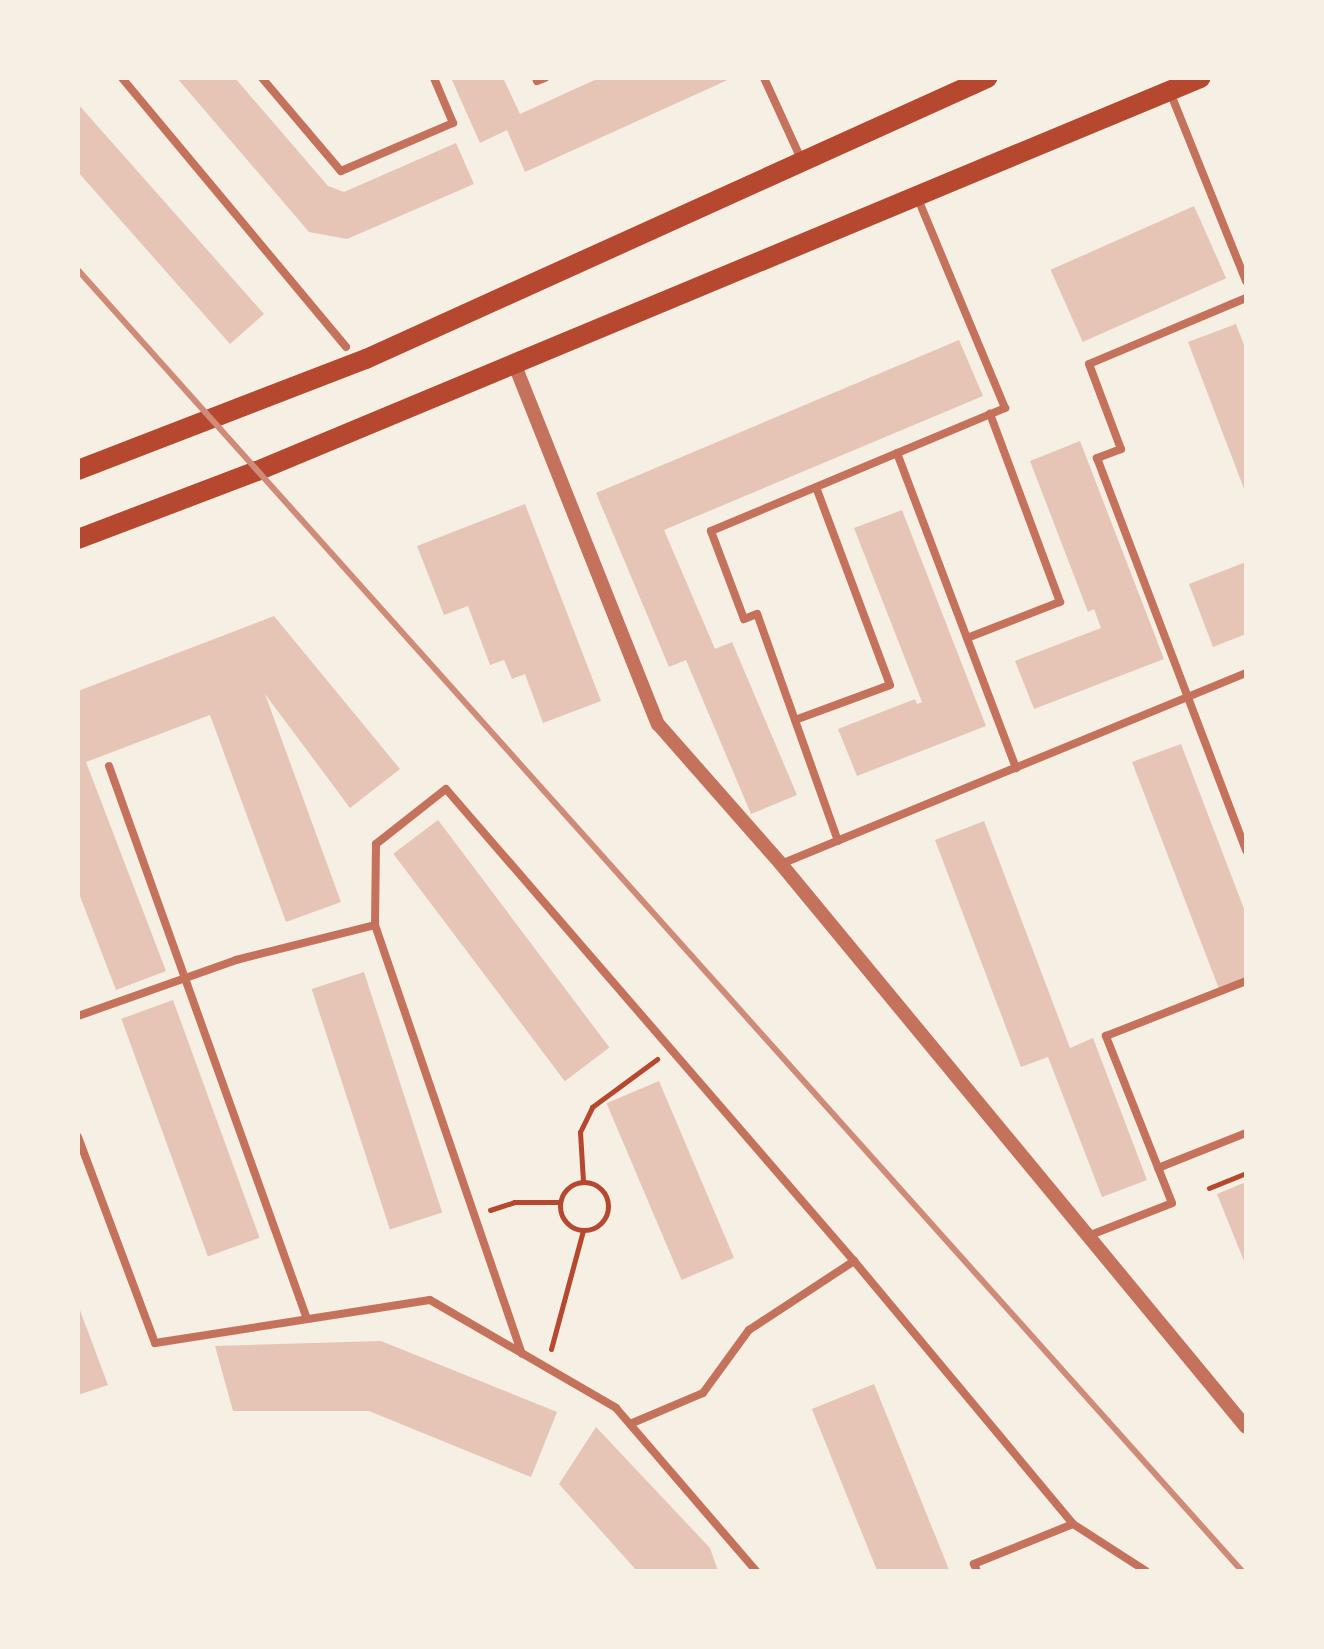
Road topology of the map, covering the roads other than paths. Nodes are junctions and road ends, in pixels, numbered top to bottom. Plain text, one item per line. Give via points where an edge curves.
1 (122, 78) edge
2 (262, 78) edge
3 (434, 78) edge
4 (536, 78) edge
5 (545, 78) edge
6 (764, 78) edge
7 (987, 78) edge
8 (1200, 78) edge
9 (1170, 92) junction
10 (803, 162) junction
11 (917, 197) junction
12 (1246, 281) edge
13 (1246, 298) edge
14 (346, 347) dead end
15 (514, 363) junction
16 (990, 414) junction
17 (897, 453) junction
18 (78, 470) edge
19 (816, 487) junction
20 (78, 539) edge
21 (967, 638) junction
22 (1246, 673) edge
23 (1187, 697) junction
24 (795, 720) junction
25 (109, 766) dead end
26 (1016, 768) junction
27 (838, 841) junction
28 (1246, 851) edge
29 (781, 864) junction
30 (375, 925) junction
31 (185, 978) junction
32 (1246, 981) edge
33 (78, 1016) edge
34 (1246, 1133) edge
35 (79, 1142) edge
36 (1158, 1168) junction
37 (1088, 1236) junction
38 (854, 1261) junction
39 (307, 1319) junction
40 (522, 1354) junction
41 (630, 1424) junction
42 (1246, 1427) edge
43 (1073, 1524) junction
44 (756, 1571) edge
45 (977, 1571) edge
46 (1146, 1571) edge

1 - 14 street
2 - 3 street via 341,171 453,123
4 - 5 street
6 - 10 street
7 - 10 main road
8 - 9 main road
9 - 11 main road
9 - 12 street
10 - 18 main road via 366,359
11 - 15 main road
11 - 16 street via 1005,408
13 - 23 street via 1089,364 1121,449 1097,458
15 - 20 main road
15 - 29 street via 658,724
16 - 17 street
16 - 21 street via 1060,602
17 - 19 street
17 - 21 street
19 - 24 street via 890,685
19 - 24 street via 711,531 744,619 757,614
21 - 26 street
22 - 23 street
23 - 26 street
23 - 28 street
24 - 27 street
25 - 31 street
26 - 27 street
27 - 29 street
29 - 37 street
30 - 31 street
30 - 38 street via 376,844 446,789
30 - 40 street
31 - 33 street
31 - 39 street
32 - 36 street via 1106,1036
34 - 36 street
35 - 39 street via 155,1343
36 - 37 street via 1172,1203
37 - 42 street
38 - 41 street via 749,1330 703,1393
38 - 43 street
39 - 40 street via 430,1300
40 - 41 street via 616,1408
41 - 44 street
43 - 45 street via 974,1564
43 - 46 street

